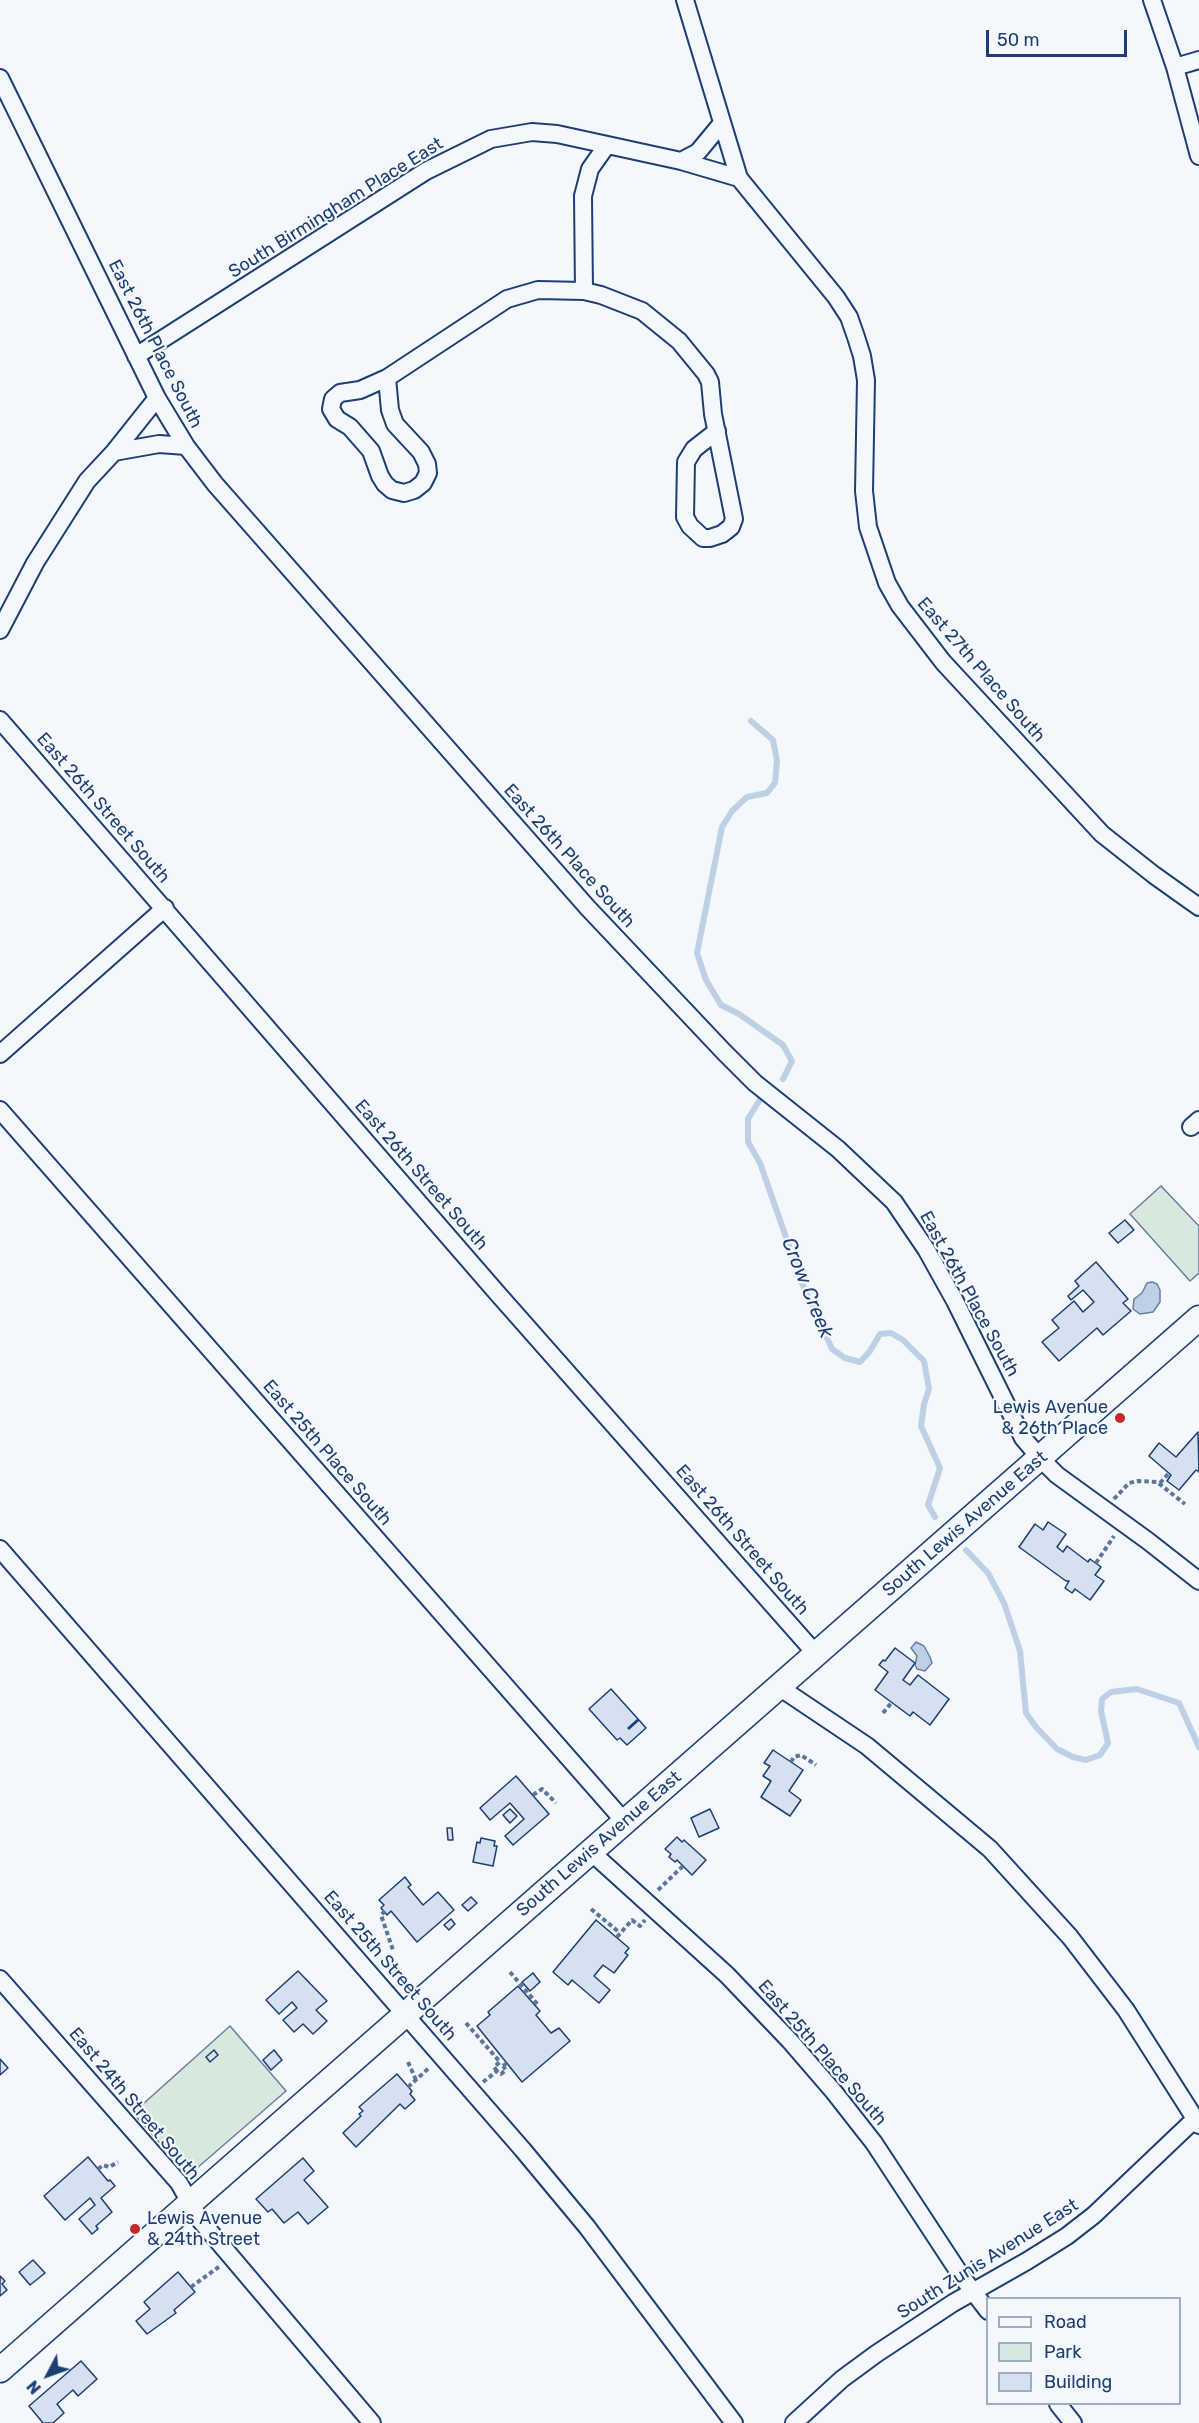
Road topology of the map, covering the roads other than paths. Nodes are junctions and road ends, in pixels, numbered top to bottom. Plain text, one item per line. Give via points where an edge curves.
1 (685, 0) edge
2 (1152, 0) edge
3 (1199, 60) edge
4 (1175, 67) junction
5 (0, 78) edge
6 (722, 123) junction
7 (607, 145) junction
8 (1199, 156) edge
9 (681, 161) junction
10 (740, 178) junction
11 (584, 291) junction
12 (136, 356) junction
13 (387, 378) junction
14 (157, 398) junction
15 (717, 431) junction
16 (186, 446) junction
17 (114, 452) junction
18 (0, 630) edge
19 (0, 720) edge
20 (1199, 907) edge
21 (165, 908) junction
22 (0, 1054) edge
23 (0, 1110) edge
24 (1199, 1318) edge
25 (1040, 1458) junction
26 (0, 1549) edge
27 (1199, 1581) edge
28 (816, 1654) junction
29 (779, 1687) junction
30 (624, 1821) junction
31 (590, 1851) junction
32 (0, 1979) edge
33 (406, 2013) junction
34 (1197, 2122) edge
35 (190, 2203) junction
36 (972, 2291) junction
37 (986, 2310) edge
38 (0, 2370) edge
39 (1060, 2405) edge
40 (372, 2423) edge
41 (734, 2423) edge
42 (794, 2423) edge
43 (1073, 2423) edge

1 - 6 street
2 - 4 street
3 - 4 street
4 - 8 street
5 - 12 street, East 26th Place South
6 - 9 street via 698,152
6 - 10 street
7 - 9 street, South Birmingham Place East
7 - 11 street via 590,169 583,196
7 - 12 street, South Birmingham Place East via 532,132 491,139 426,171
9 - 10 street, South Birmingham Place East
10 - 20 street, East 27th Place South via 849,317 866,380 864,491 868,527 900,606 943,662 1095,827
11 - 13 street via 538,290 507,299
11 - 15 street via 642,311 679,341 710,382
12 - 14 street, East 26th Place South
13 - 13 street via 395,424 427,464 423,483 404,493 385,484 371,451 331,409 333,399 340,393 360,390
14 - 16 street, East 26th Place South
14 - 17 street
15 - 15 street via 734,519 722,534 703,538 686,517 686,462 694,449
16 - 17 street via 159,444
16 - 25 street, East 26th Place South via 237,512 602,922 755,1083 838,1149 894,1202 926,1249 1023,1437
17 - 18 street via 87,481 62,519
19 - 21 street, East 26th Street South
21 - 22 street
21 - 28 street, East 26th Street South
23 - 30 street, East 25th Place South
24 - 25 main road, South Lewis Avenue East
25 - 27 street, East 26th Place South via 1057,1476
25 - 28 main road, South Lewis Avenue East
26 - 33 street, East 25th Street South
28 - 29 main road, South Lewis Avenue East
29 - 30 main road, South Lewis Avenue East
29 - 34 street via 867,1746 990,1849 1070,1937 1119,2001
30 - 31 main road, South Lewis Avenue East
31 - 33 main road, South Lewis Avenue East
31 - 36 street, East 25th Place South via 727,1975 790,2041 874,2143
32 - 35 street, East 24th Street South via 179,2183
33 - 35 main road, South Lewis Avenue East
33 - 41 street, East 25th Street South via 587,2227
34 - 36 street, South Zunis Avenue East via 1094,2215 1027,2261
35 - 38 main road, South Lewis Avenue East
35 - 40 street, East 24th Street South via 200,2220
36 - 37 street, East 25th Place South
36 - 42 street, South Zunis Avenue East via 842,2379
39 - 43 street

